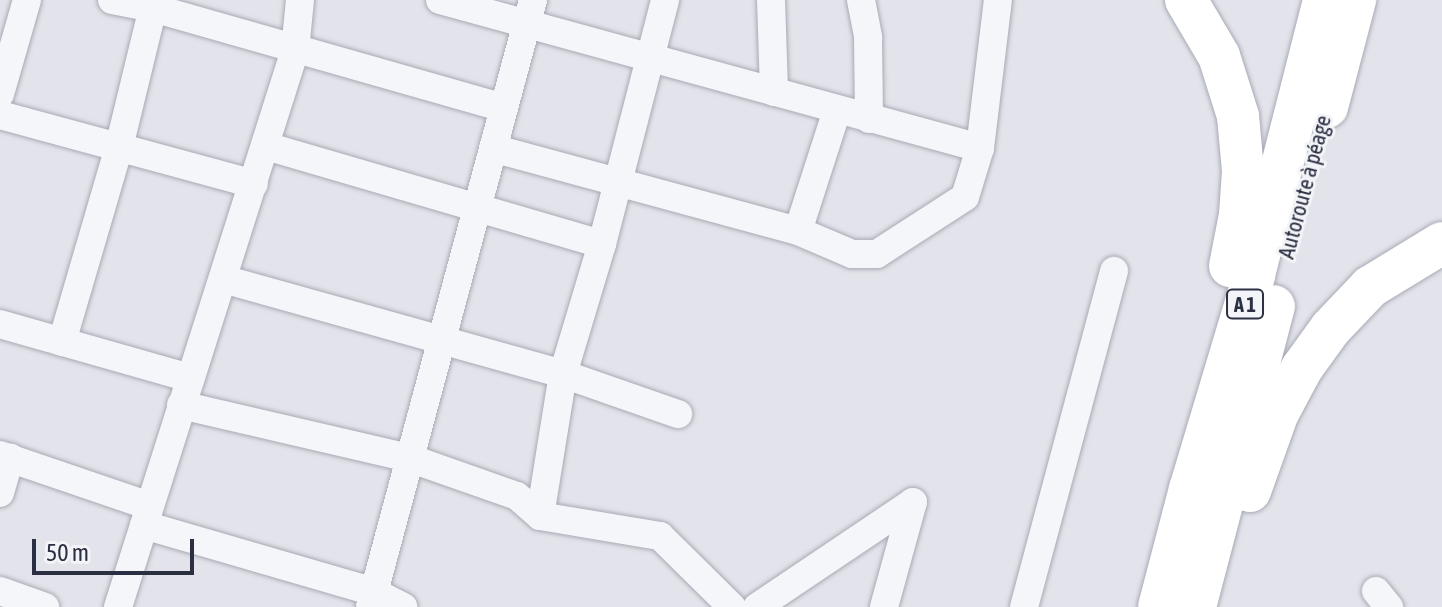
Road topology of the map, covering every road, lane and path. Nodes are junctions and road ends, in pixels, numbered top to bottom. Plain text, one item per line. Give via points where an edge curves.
1 (27, 0) edge
2 (112, 0) edge
3 (300, 0) edge
4 (440, 0) edge
5 (665, 0) edge
6 (771, 0) edge
7 (861, 0) edge
8 (998, 0) edge
9 (1186, 0) edge
10 (1324, 0) edge
11 (1355, 0) edge
12 (153, 8) junction
13 (529, 13) edge
14 (295, 50) junction
15 (650, 57) junction
16 (774, 92) junction
17 (0, 94) edge
18 (504, 108) junction
19 (837, 110) junction
20 (0, 115) edge
21 (869, 119) junction
22 (266, 146) junction
23 (119, 147) junction
24 (493, 148) junction
25 (980, 148) junction
26 (617, 182) junction
27 (254, 184) junction
28 (477, 209) junction
29 (798, 231) junction
30 (1442, 243) edge
31 (602, 244) junction
32 (1114, 271) dead end
33 (223, 279) junction
34 (0, 324) edge
35 (441, 340) junction
36 (62, 342) junction
37 (563, 374) junction
38 (190, 378) junction
39 (181, 405) junction
40 (678, 414) dead end
41 (5, 456) edge
42 (409, 458) junction
43 (1190, 489) junction
44 (0, 493) edge
45 (147, 515) junction
46 (540, 516) junction
47 (0, 591) edge
48 (372, 599) edge
49 (45, 607) edge
50 (118, 607) edge
51 (403, 607) edge
52 (732, 607) edge
53 (757, 607) edge
54 (884, 607) edge
55 (1024, 607) edge
56 (1159, 607) edge
57 (1195, 607) edge
58 (1217, 607) edge
59 (1372, 607) edge
60 (1389, 607) edge

1 - 17 street
2 - 12 street
3 - 14 street
4 - 13 street
5 - 15 street
6 - 16 street
7 - 21 street via 868,37
8 - 25 street
9 - 43 highway via 1219,56 1231,90 1243,171 1240,215 1203,389
10 - 43 highway, A 1 via 1254,275
11 - 57 highway, Autoroute à péage / A 1
12 - 14 street
12 - 23 street
13 - 15 street
13 - 18 street
14 - 18 street
14 - 22 street
15 - 16 street
15 - 26 street
16 - 19 street
18 - 24 street
19 - 21 street
19 - 29 street
20 - 23 street
21 - 25 street
22 - 27 street
22 - 28 street
23 - 27 street
23 - 36 street
24 - 26 street
24 - 28 street
25 - 29 street via 965,197 877,254 852,254
26 - 29 street
26 - 31 street
27 - 33 street
28 - 31 street
28 - 35 street
30 - 58 highway via 1370,287 1302,368 1255,475
31 - 37 street
32 - 55 street
33 - 35 street
33 - 38 street
34 - 36 street
35 - 37 street
35 - 42 street
36 - 38 street
37 - 40 street
37 - 46 street
38 - 39 street
39 - 42 street
39 - 45 street
41 - 44 street
41 - 45 street
42 - 46 street via 517,496
42 - 48 street
43 - 56 highway, A 1
45 - 48 street
45 - 50 street
46 - 52 street via 660,536
47 - 49 street
48 - 51 street
53 - 54 street via 913,502
59 - 60 street via 1376,591

